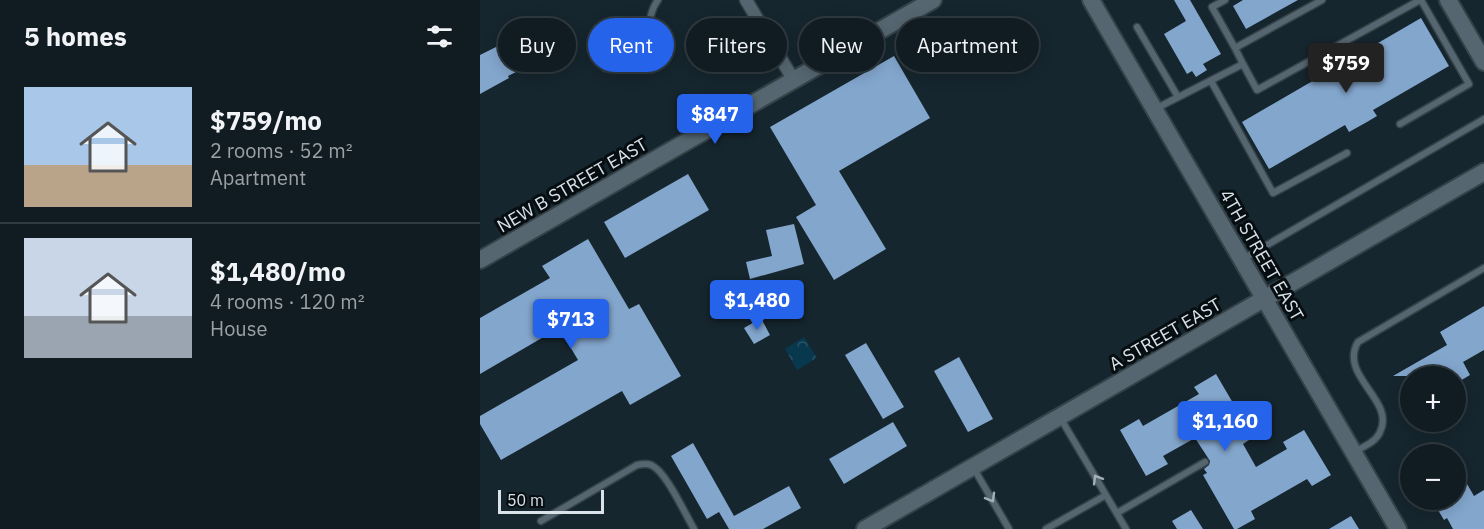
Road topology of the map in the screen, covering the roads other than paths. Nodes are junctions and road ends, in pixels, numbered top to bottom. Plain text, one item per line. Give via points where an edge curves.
1 (658, 0) edge
2 (746, 0) edge
3 (933, 0) edge
4 (1091, 0) edge
5 (1225, 0) edge
6 (1323, 0) edge
7 (1420, 0) edge
8 (1448, 0) edge
9 (650, 18) edge
10 (1137, 27) dead end
11 (1235, 48) junction
12 (1484, 62) edge
13 (1243, 64) junction
14 (794, 79) junction
15 (1211, 81) junction
16 (1178, 98) junction
17 (1155, 109) junction
18 (1484, 119) edge
19 (1400, 124) dead end
20 (1347, 153) dead end
21 (1484, 172) edge
22 (480, 260) edge
23 (1242, 260) junction
24 (1484, 268) edge
25 (1265, 299) junction
26 (1060, 417) junction
27 (1353, 452) junction
28 (1205, 462) dead end
29 (973, 467) junction
30 (1106, 495) junction
31 (1117, 513) junction
32 (541, 521) dead end
33 (694, 529) edge
34 (865, 529) edge
35 (1009, 529) edge
36 (1046, 529) edge
37 (1126, 529) edge
38 (1398, 529) edge

1 - 9 lane
2 - 14 street
3 - 14 street, NEW B STREET EAST
4 - 17 street, 4TH STREET EAST
5 - 11 lane via 1212,7
6 - 11 lane
7 - 13 lane via 1257,90
7 - 19 lane via 1469,84
8 - 12 street
10 - 16 lane
11 - 13 lane
13 - 15 lane
14 - 22 street, NEW B STREET EAST
15 - 16 lane
15 - 20 lane via 1274,193
16 - 17 lane
17 - 23 street, 4TH STREET EAST
18 - 23 lane
21 - 25 street, A STREET EAST
23 - 25 street, 4TH STREET EAST
24 - 27 lane via 1358,342 1353,349 1354,365 1380,407 1383,420 1380,433
25 - 26 street, A STREET EAST
25 - 27 street, 4TH STREET EAST
26 - 29 street, A STREET EAST
30 -> 26 lane
27 - 38 street, 4TH STREET EAST
28 - 31 lane
29 - 34 street, A STREET EAST
29 -> 35 lane
30 - 31 lane
30 - 36 lane
31 - 37 lane
32 - 33 lane via 644,464 661,473

